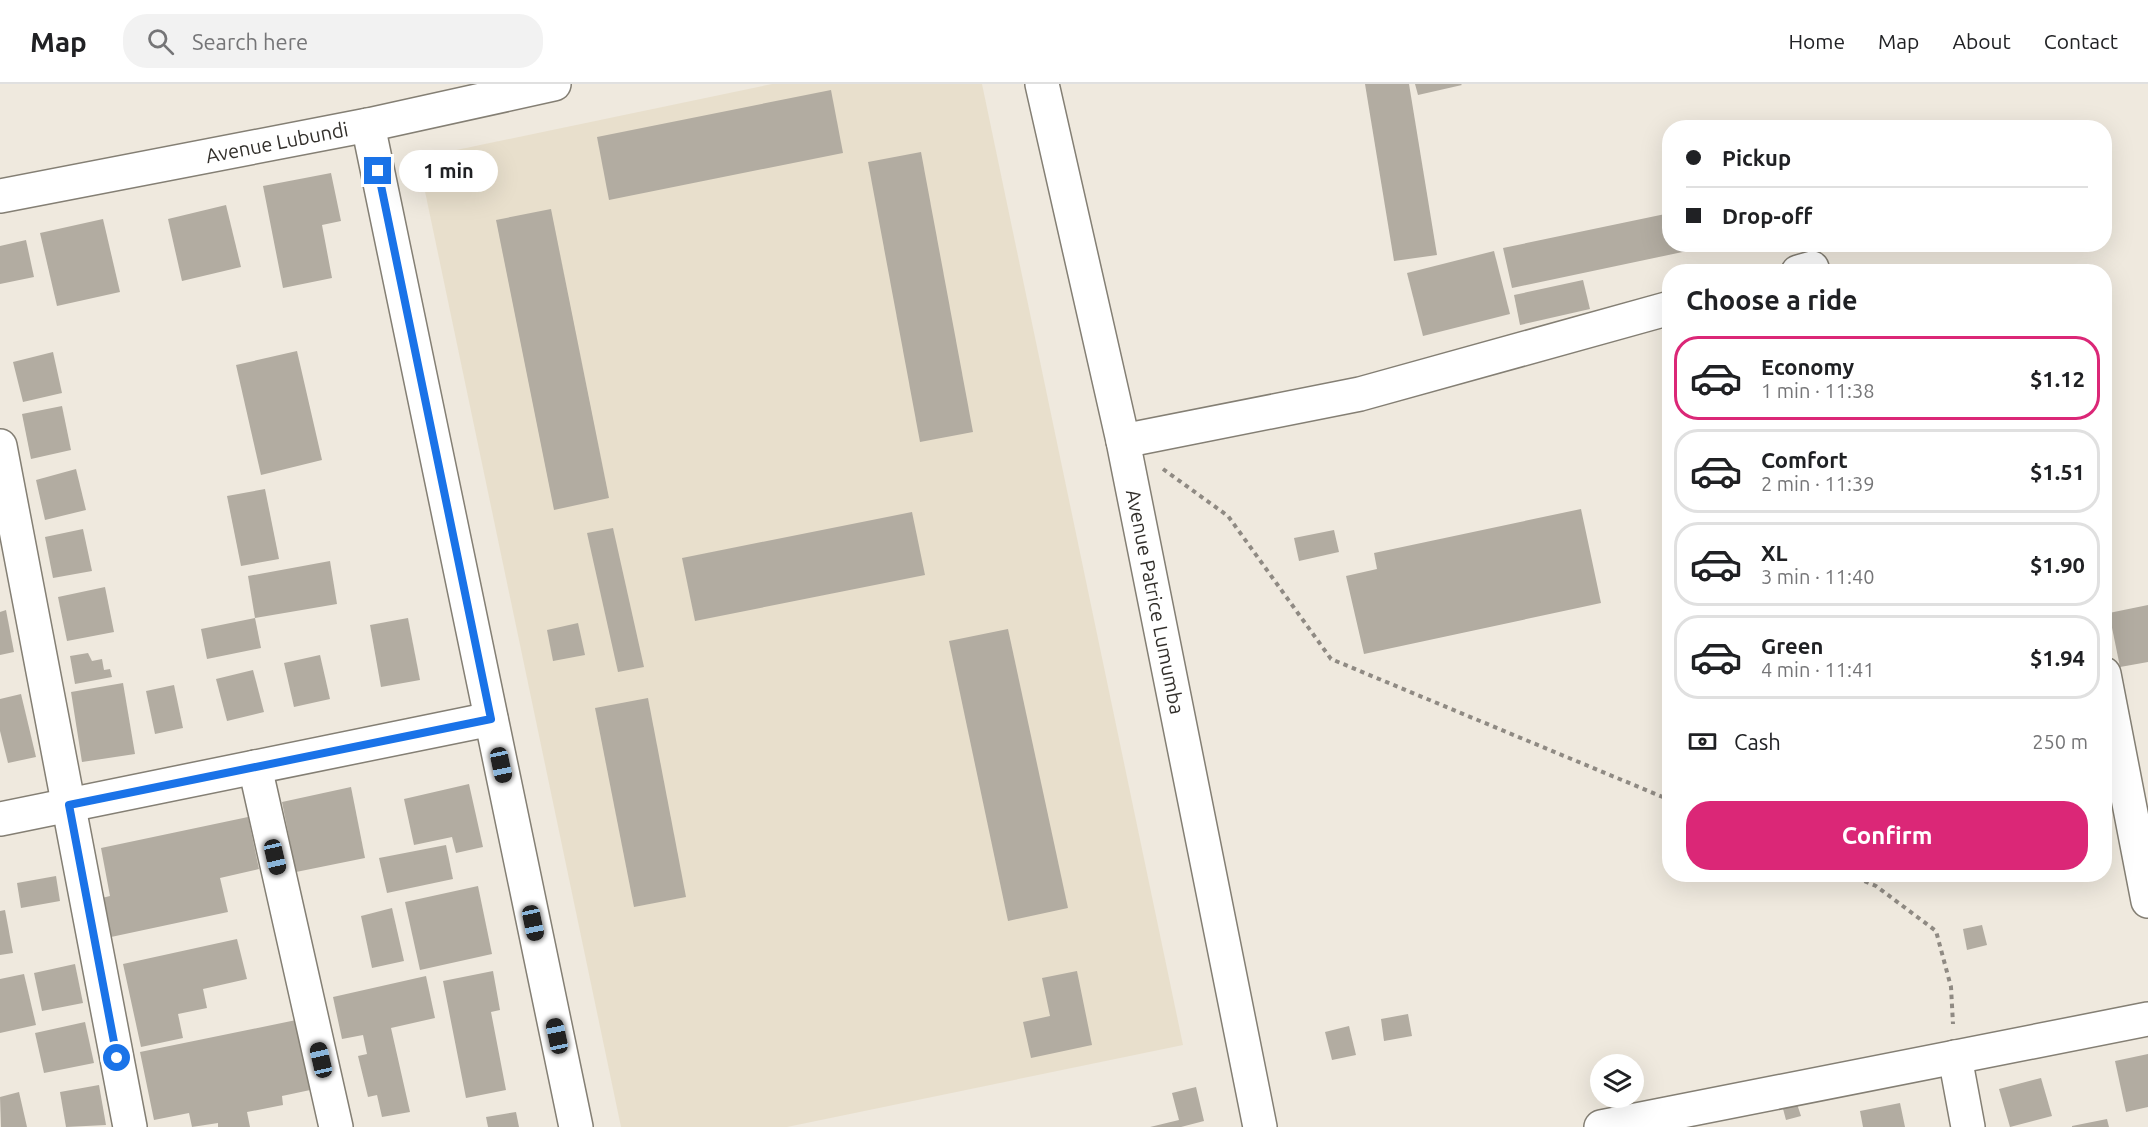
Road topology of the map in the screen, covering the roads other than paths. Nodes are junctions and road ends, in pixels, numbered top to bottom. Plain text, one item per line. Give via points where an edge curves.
1 (554, 84) edge
2 (1042, 84) edge
3 (369, 125) junction
4 (0, 196) edge
5 (1662, 310) edge
6 (1122, 441) junction
7 (0, 446) edge
8 (2112, 715) edge
9 (491, 719) junction
10 (255, 767) junction
11 (69, 805) junction
12 (0, 819) edge
13 (2148, 901) edge
14 (2148, 1019) edge
15 (1955, 1057) junction
16 (1259, 1124) edge
17 (1609, 1126) edge
18 (130, 1127) edge
19 (336, 1127) edge
20 (576, 1127) edge
21 (1968, 1127) edge

1 - 3 street, Avenue Lubundi
2 - 6 street, Avenue Patrice Lumumba
3 - 4 street, Avenue Lubundi
3 - 9 street
5 - 6 street via 1360,394
6 - 16 street, Avenue Patrice Lumumba
7 - 11 street
8 - 13 street
9 - 10 street
9 - 20 street
10 - 11 street
10 - 19 street
11 - 12 street
11 - 18 street
14 - 15 street
15 - 17 street
15 - 21 street

